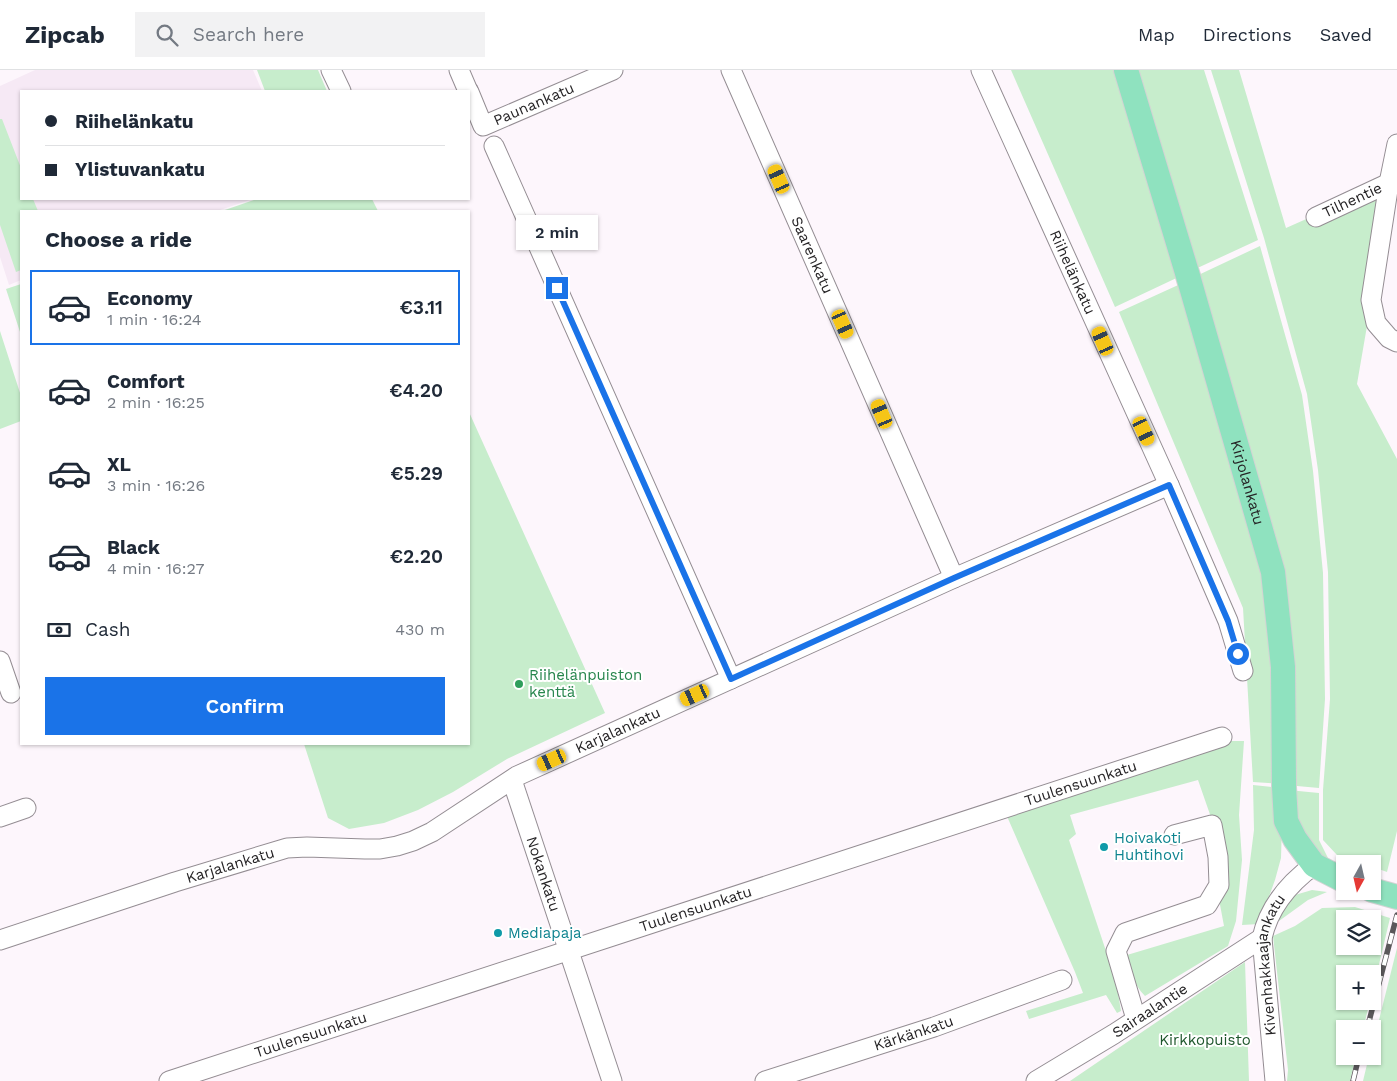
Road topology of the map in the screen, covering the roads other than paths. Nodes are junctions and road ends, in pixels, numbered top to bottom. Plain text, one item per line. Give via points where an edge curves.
1 (332, 70) edge
2 (459, 70) edge
3 (613, 70) edge
4 (731, 70) edge
5 (981, 70) edge
6 (1126, 70) edge
7 (341, 90) edge
8 (466, 90) edge
9 (470, 99) edge
10 (1397, 144) edge
11 (494, 146) dead end
12 (1389, 183) junction
13 (1316, 217) dead end
14 (1397, 342) edge
15 (1169, 485) junction
16 (954, 578) junction
17 (0, 661) edge
18 (1243, 671) dead end
19 (731, 679) junction
20 (11, 693) dead end
21 (1222, 737) dead end
22 (512, 780) junction
23 (26, 808) dead end
24 (0, 817) edge
25 (1174, 835) dead end
26 (1314, 865) junction
27 (1336, 876) edge
28 (1262, 938) junction
29 (0, 940) edge
30 (569, 950) junction
31 (1062, 980) dead end
32 (1136, 1019) junction
33 (169, 1081) edge
34 (612, 1081) edge
35 (765, 1081) edge
36 (1036, 1081) edge
37 (1274, 1081) edge

1 - 7 street
2 - 8 street
3 - 9 street, Paunankatu via 484,126
4 - 16 street, Saarenkatu
5 - 15 street, Riihelänkatu
6 - 26 main road, Kirjolankatu via 1273,572 1283,667 1286,821
10 - 12 street
11 - 19 street
12 - 13 street, Tilhentie
12 - 14 street via 1370,300 1376,323
15 - 16 street, Karjalankatu
15 - 18 street, Riihelänkatu via 1228,621
16 - 19 street, Karjalankatu
17 - 20 street
19 - 22 street, Karjalankatu
21 - 30 street, Tuulensuunkatu
22 - 29 street, Karjalankatu via 432,832 397,846 372,849 286,848
22 - 30 street, Nokankatu
23 - 24 street
25 - 32 street via 1212,825 1219,885 1207,906 1125,933 1116,951
26 - 27 main road, Kirjolankatu
26 - 28 street, Kivenhakkaajankatu via 1296,878 1285,892 1271,914
28 - 32 street, Sairaalantie
28 - 37 street, Kivenhakkaajankatu
30 - 33 street, Tuulensuunkatu
30 - 34 street, Nokankatu
31 - 35 street, Kärkänkatu via 934,1027
32 - 36 street, Sairaalantie

